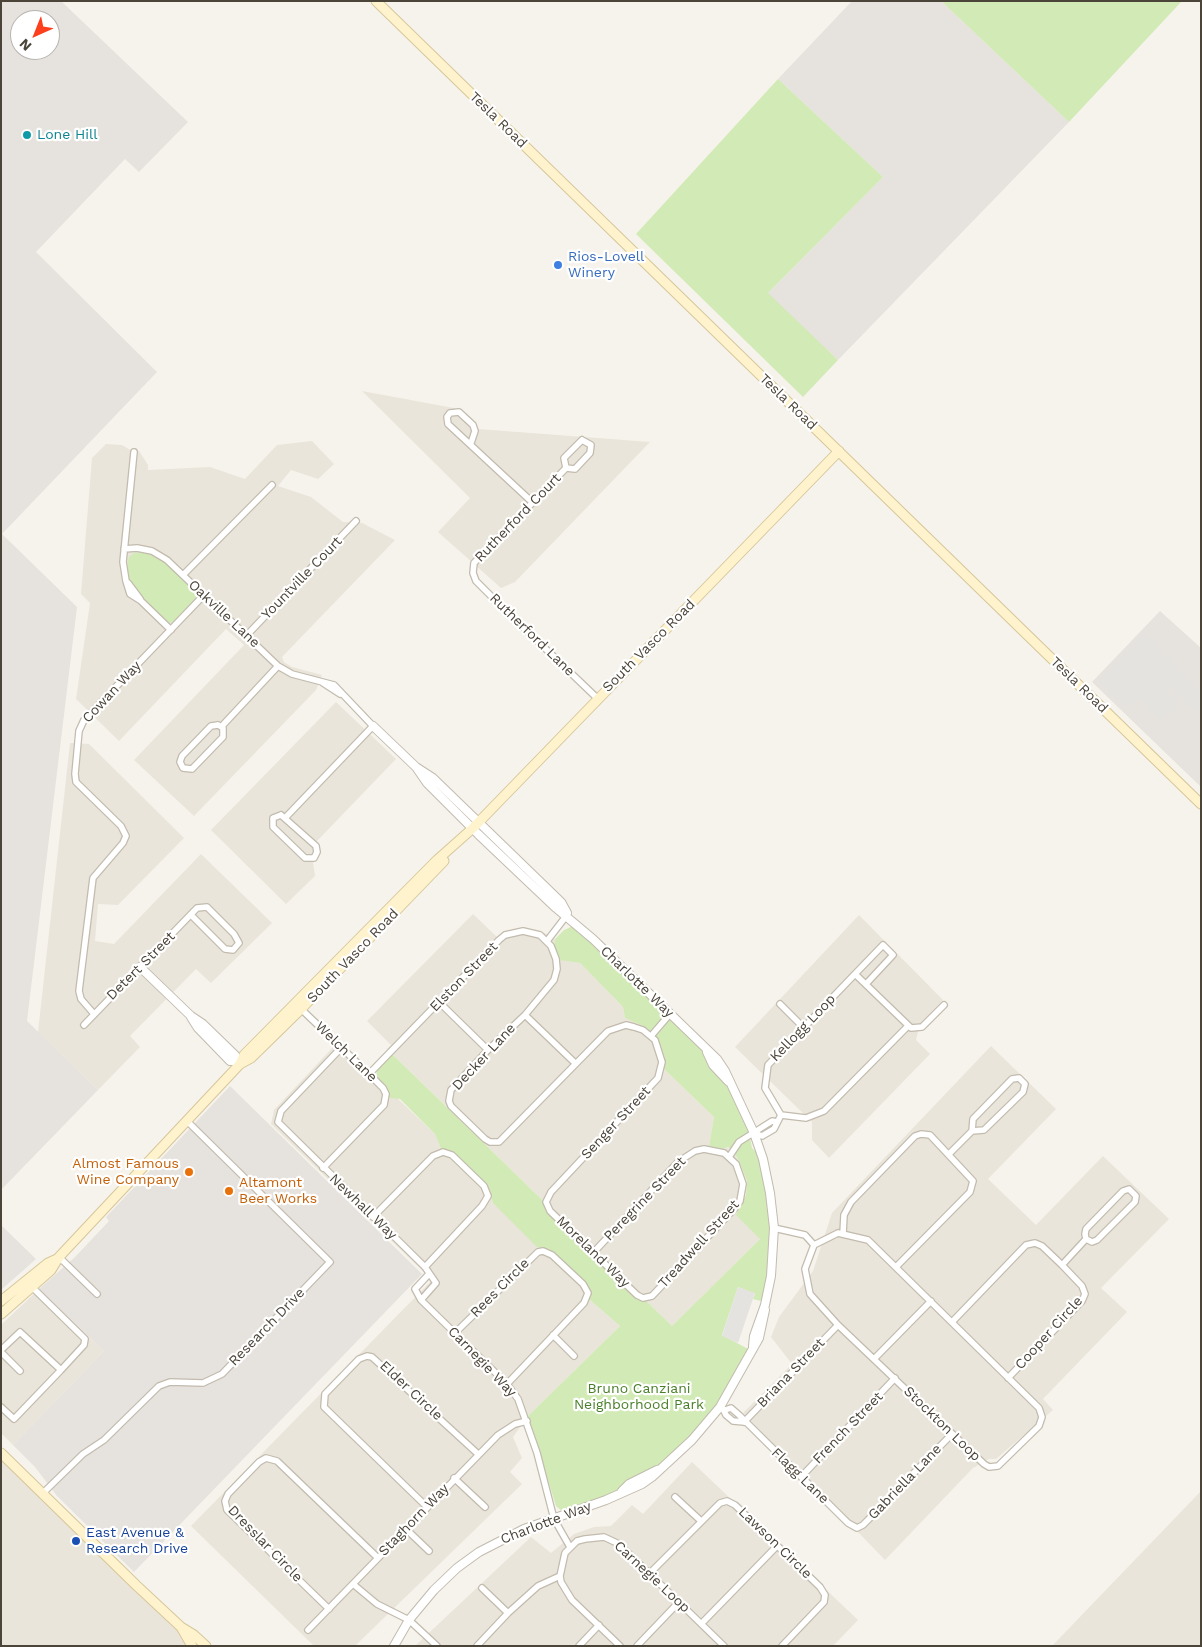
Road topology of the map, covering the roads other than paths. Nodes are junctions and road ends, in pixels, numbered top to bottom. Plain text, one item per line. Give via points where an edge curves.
1 (376, 1) edge
2 (471, 443) junction
3 (838, 451) junction
4 (134, 452) dead end
5 (566, 468) junction
6 (272, 484) dead end
7 (532, 502) junction
8 (356, 521) dead end
9 (124, 549) junction
10 (472, 569) joint
11 (184, 575) junction
12 (204, 595) junction
13 (171, 630) junction
14 (247, 635) junction
15 (278, 666) junction
16 (597, 698) junction
17 (222, 726) junction
18 (373, 726) junction
19 (1201, 804) edge
20 (286, 817) junction
21 (475, 825) junction
22 (191, 915) junction
23 (567, 915) junction
24 (546, 940) junction
25 (140, 967) junction
26 (855, 974) junction
27 (866, 984) junction
28 (440, 1003) junction
29 (780, 1004) dead end
30 (944, 1005) dead end
31 (299, 1007) junction
32 (94, 1014) junction
33 (670, 1014) junction
34 (525, 1015) junction
35 (84, 1025) dead end
36 (908, 1026) junction
37 (803, 1027) junction
38 (651, 1036) junction
39 (342, 1048) junction
40 (488, 1050) junction
41 (239, 1063) junction
42 (575, 1063) junction
43 (369, 1074) junction
44 (781, 1114) junction
45 (187, 1121) junction
46 (777, 1122) junction
47 (972, 1131) junction
48 (754, 1133) junction
49 (949, 1154) junction
50 (729, 1157) junction
51 (323, 1168) junction
52 (546, 1202) joint
53 (373, 1217) junction
54 (774, 1228) junction
55 (843, 1234) junction
56 (1086, 1239) junction
57 (814, 1244) junction
58 (593, 1253) junction
59 (59, 1257) junction
60 (1062, 1265) junction
61 (425, 1267) junction
62 (896, 1267) junction
63 (429, 1274) junction
64 (32, 1287) junction
65 (97, 1294) dead end
66 (643, 1298) joint
67 (421, 1300) junction
68 (1, 1301) edge
69 (931, 1301) junction
70 (1, 1314) edge
71 (952, 1322) junction
72 (838, 1325) junction
73 (455, 1333) junction
74 (553, 1335) junction
75 (1, 1351) edge
76 (574, 1356) dead end
77 (874, 1359) junction
78 (61, 1370) junction
79 (20, 1371) dead end
80 (895, 1378) junction
81 (1008, 1378) junction
82 (507, 1384) junction
83 (1, 1407) edge
84 (722, 1408) junction
85 (527, 1421) junction
86 (744, 1422) junction
87 (952, 1434) junction
88 (478, 1454) junction
89 (2, 1455) edge
90 (801, 1477) junction
91 (454, 1478) junction
92 (42, 1494) junction
93 (675, 1497) dead end
94 (427, 1507) junction
95 (485, 1507) dead end
96 (554, 1519) junction
97 (701, 1522) junction
98 (857, 1528) joint
99 (406, 1529) junction
100 (777, 1546) junction
101 (570, 1547) junction
102 (429, 1551) dead end
103 (378, 1558) junction
104 (650, 1573) junction
105 (560, 1576) junction
106 (353, 1584) junction
107 (482, 1588) dead end
108 (679, 1602) junction
109 (329, 1609) junction
110 (508, 1613) junction
111 (409, 1620) junction
112 (702, 1623) junction
113 (599, 1625) junction
114 (181, 1627) junction
115 (308, 1630) dead end
116 (192, 1646) edge
117 (206, 1646) edge
118 (394, 1646) edge
119 (437, 1646) edge
120 (477, 1646) edge
121 (579, 1646) edge
122 (620, 1646) edge
123 (637, 1646) edge
124 (724, 1646) edge
125 (782, 1646) edge

1 - 3 main road, Tesla Road
2 - 2 street via 475,431 473,426 459,412 450,413 448,424
2 - 7 street
3 - 16 main road, South Vasco Road
3 - 19 main road, Tesla Road
4 - 9 street
5 - 5 street, Rutherford Court via 575,469 590,453 589,443 582,440 564,458
5 - 7 street, Rutherford Court
6 - 11 street
7 - 10 street, Rutherford Court via 474,562
8 - 14 street, Yountville Court
9 - 11 street, Oakville Lane via 152,551
9 - 13 street via 130,594
10 - 16 street, Rutherford Lane via 483,588
11 - 12 street, Oakville Lane
12 - 13 street, Cowan Way
12 - 14 street, Oakville Lane
13 - 32 street, Cowan Way via 84,720 79,731 76,782 121,826 126,836 93,878 79,991 81,999
14 - 15 street, Oakville Lane
15 - 17 street
15 - 18 street, Oakville Lane via 292,674 334,685
16 - 21 main road, South Vasco Road
17 - 17 street via 223,737 194,768 183,768 181,758 188,750 211,726
18 - 20 street
18 - 21 street, Oakville Lane via 416,767 427,783
20 - 20 street via 316,846 314,858 304,858 273,827 274,816
21 - 23 street, Charlotte Way via 556,908
21 - 31 main road, South Vasco Road via 437,860
22 - 22 street, Detert Street via 225,949 233,950 239,943 207,907 197,908
22 - 25 street, Detert Street
23 - 24 street
23 - 33 street, Charlotte Way
24 - 28 street, Elston Street via 540,935 522,931 505,935
24 - 34 street, Decker Lane via 556,959 554,980
25 - 32 street, Detert Street
25 - 41 street via 210,1030
26 - 27 street
26 - 27 street, Kellogg Loop via 883,946 892,955
26 - 37 street, Kellogg Loop
27 - 36 street
28 - 40 street
28 - 43 street, Elston Street
29 - 37 street
30 - 36 street via 922,1027
31 - 39 street, Welch Lane
31 - 41 main road, South Vasco Road
32 - 35 street, Detert Street
33 - 38 street
33 - 48 street, Charlotte Way via 717,1059
34 - 40 street, Decker Lane
34 - 42 street
36 - 44 street via 824,1111 806,1118
37 - 44 street, Kellogg Loop via 768,1065 766,1088
38 - 42 street, Decker Lane via 634,1027 616,1028 600,1037
38 - 52 street, Senger Street via 661,1054 658,1078 551,1192
39 - 43 street, Welch Lane
39 - 51 street, Newhall Way via 281,1111 278,1119 280,1126
40 - 42 street, Decker Lane via 451,1090 449,1101 490,1142 499,1142
41 - 45 main road, South Vasco Road
43 - 51 street, Welch Lane via 383,1088 384,1105
44 - 46 street
45 - 59 main road, South Vasco Road
45 - 92 street, Research Drive via 330,1262 222,1374 203,1383 170,1382 159,1386
46 - 48 street via 772,1121
46 - 48 street via 777,1127 762,1136
47 - 47 street via 984,1130 1023,1092 1025,1084 1019,1078 1012,1079 973,1119
47 - 49 street
48 - 50 street via 739,1142
48 - 54 street, Charlotte Way via 763,1159
49 - 55 street via 930,1136 915,1136 851,1202 844,1215
49 - 62 street via 973,1181 970,1192
50 - 58 street, Peregrine Street via 704,1149 687,1155
50 - 66 street, Treadwell Street via 742,1177 740,1201 652,1296
51 - 53 street, Newhall Way
52 - 58 street, Moreland Way via 550,1211
53 - 61 street, Newhall Way
53 - 61 street via 434,1156 443,1152 452,1155 484,1186 488,1196
54 - 57 street via 805,1235
54 - 84 street, Charlotte Way via 771,1276 753,1346
55 - 57 street via 838,1233
55 - 62 street, Stockton Loop via 868,1240
56 - 56 street via 1097,1240 1135,1202 1136,1196 1129,1190 1123,1191 1086,1229
56 - 60 street
57 - 72 street, Stockton Loop via 805,1269 810,1294
58 - 66 street, Moreland Way
59 - 64 main road, South Vasco Road via 51,1270
59 - 65 street
59 - 68 main road, South Vasco Road via 48,1262
60 - 71 street, Cooper Circle via 1042,1246 1035,1243 1026,1245
60 - 81 street, Cooper Circle via 1082,1286 1085,1294 1082,1301
61 - 63 street, Newhall Way
62 - 69 street, Stockton Loop
63 - 67 street via 415,1289
63 - 67 street via 436,1283
64 - 70 main road, South Vasco Road
64 - 78 street via 85,1338 84,1345
67 - 73 street, Carnegie Way
69 - 71 street, Stockton Loop
69 - 77 street
71 - 81 street, Stockton Loop
72 - 77 street, Stockton Loop
72 - 86 street, Briana Street
73 - 74 street, Rees Circle via 533,1255 543,1251 552,1254 588,1293 584,1303
73 - 82 street, Carnegie Way
74 - 76 street
74 - 82 street, Rees Circle
75 - 78 street via 20,1332
75 - 79 street
77 - 80 street, Stockton Loop
78 - 83 street via 14,1419
80 - 87 street, Stockton Loop
80 - 90 street, French Street
81 - 87 street, Stockton Loop via 1039,1408 1042,1417 1039,1426 994,1467 984,1464
82 - 85 street, Carnegie Way via 518,1399
84 - 86 street, Flagg Lane via 731,1408
84 - 96 street, Charlotte Way via 692,1440 642,1484 589,1508
85 - 88 street, Staghorn Way via 504,1430
85 - 96 street, Carnegie Way
86 - 90 street, Flagg Lane
87 - 98 street, Gabriella Lane
88 - 91 street, Staghorn Way
88 - 94 street, Elder Circle via 372,1356 359,1358 325,1394 324,1407
89 - 92 main road
90 - 98 street, Flagg Lane
91 - 94 street, Staghorn Way
91 - 95 street
92 - 114 main road
93 - 97 street
94 - 99 street, Staghorn Way
96 - 101 street
96 - 111 street, Charlotte Way via 504,1538 465,1562 434,1590
97 - 100 street, Lawson Circle via 720,1503 727,1501 735,1504
97 - 104 street, Lawson Circle
99 - 102 street
99 - 103 street, Staghorn Way
100 - 112 street
100 - 125 street, Lawson Circle via 820,1587 825,1596 824,1602
101 - 104 street, Carnegie Loop via 590,1537 613,1540
101 - 105 street via 562,1561
103 - 106 street, Staghorn Way
103 - 109 street, Dresslar Circle via 277,1461 263,1459 228,1494 225,1501 227,1510
104 - 108 street, Carnegie Loop
105 - 110 street via 538,1586
105 - 113 street via 565,1591
106 - 109 street, Staghorn Way
106 - 111 street via 377,1604
107 - 110 street
108 - 112 street, Carnegie Loop
108 - 123 street
109 - 115 street, Staghorn Way
110 - 120 street
111 - 118 street, Charlotte Way
111 - 119 street
112 - 124 street, Carnegie Loop
113 - 121 street
113 - 122 street
114 - 116 main road
114 - 117 main road

